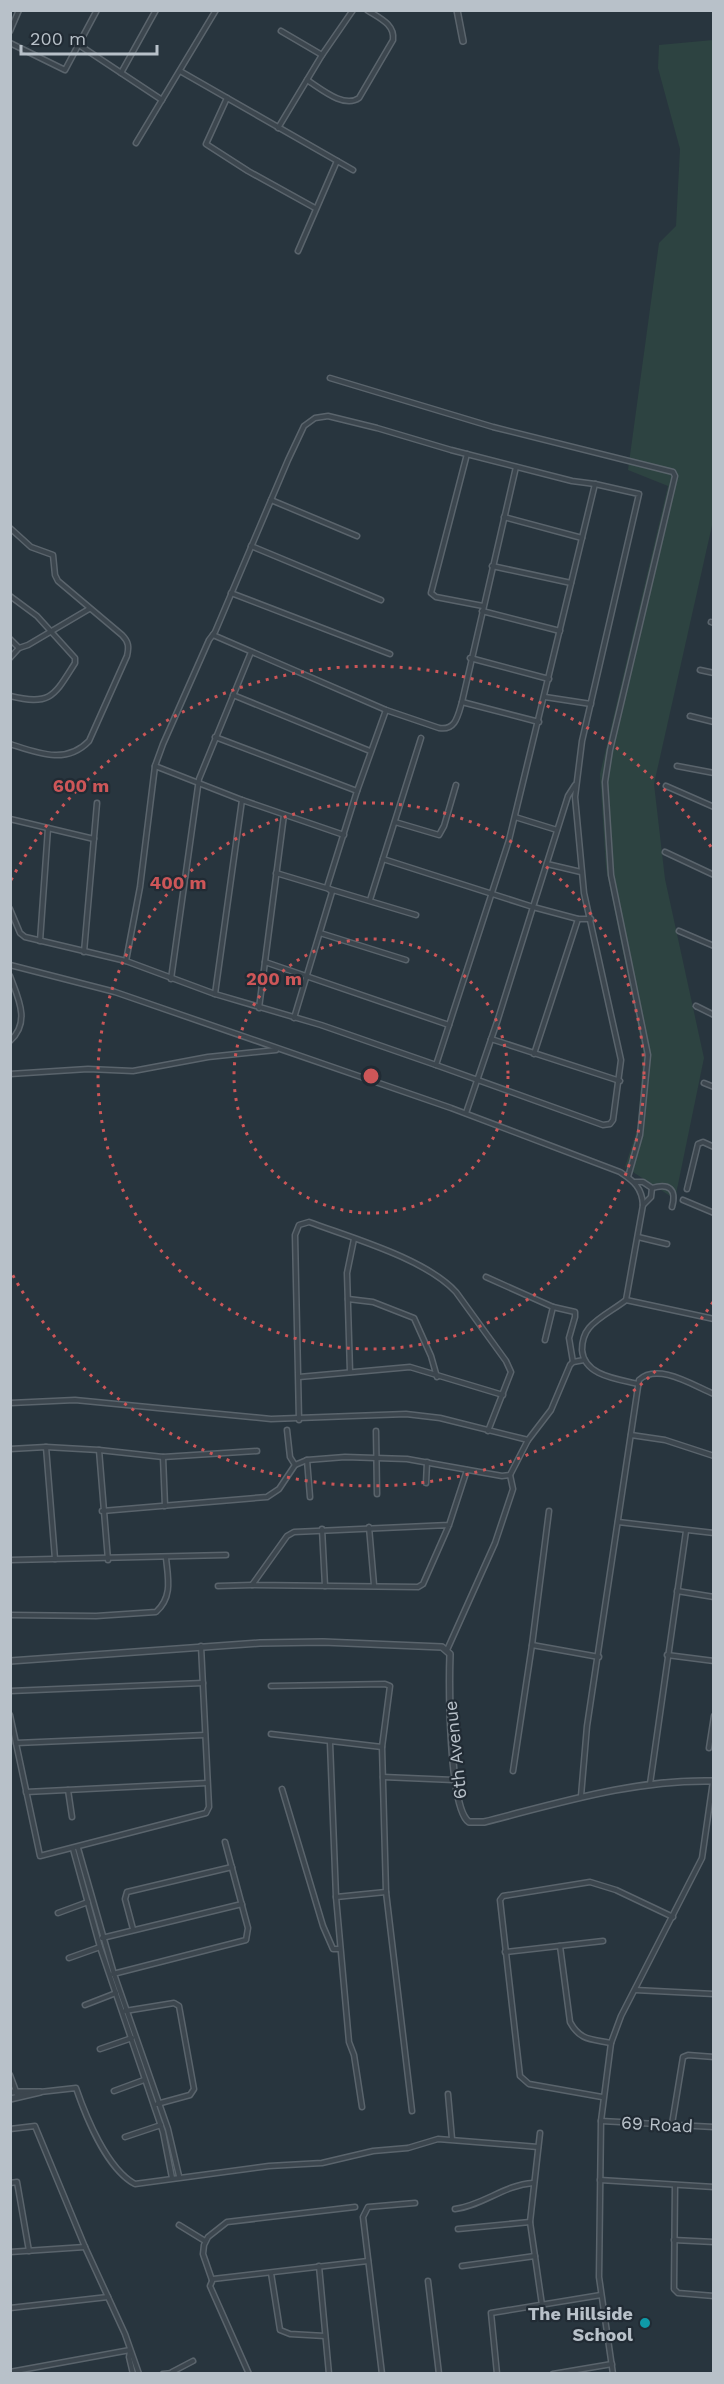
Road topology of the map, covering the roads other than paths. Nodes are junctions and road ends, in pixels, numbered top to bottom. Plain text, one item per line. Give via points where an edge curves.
1 (19, 10) edge
2 (97, 10) edge
3 (156, 10) edge
4 (216, 10) edge
5 (353, 10) edge
6 (367, 10) edge
7 (458, 10) edge
8 (10, 31) edge
9 (281, 31) dead end
10 (463, 41) dead end
11 (10, 43) edge
12 (79, 45) junction
13 (322, 55) junction
14 (180, 70) junction
15 (121, 73) junction
16 (307, 80) junction
17 (227, 98) junction
18 (162, 100) junction
19 (278, 128) junction
20 (136, 143) dead end
21 (337, 161) junction
22 (353, 170) dead end
23 (315, 208) junction
24 (298, 251) dead end
25 (330, 378) dead end
26 (467, 454) junction
27 (516, 467) junction
28 (595, 484) junction
29 (270, 500) junction
30 (504, 517) junction
31 (10, 528) edge
32 (357, 536) dead end
33 (582, 538) junction
34 (251, 546) junction
35 (492, 566) junction
36 (572, 583) junction
37 (231, 593) junction
38 (10, 596) edge
39 (381, 600) dead end
40 (89, 609) junction
41 (482, 609) junction
42 (51, 630) junction
43 (560, 631) junction
44 (213, 635) junction
45 (10, 639) edge
46 (19, 648) junction
47 (251, 652) junction
48 (390, 654) dead end
49 (10, 658) edge
50 (470, 658) junction
51 (700, 670) dead end
52 (714, 673) edge
53 (549, 679) junction
54 (232, 694) junction
55 (10, 696) edge
56 (545, 697) junction
57 (462, 702) junction
58 (591, 704) junction
59 (386, 710) junction
60 (690, 716) dead end
61 (539, 722) junction
62 (714, 722) edge
63 (215, 737) junction
64 (421, 738) dead end
65 (10, 744) edge
66 (370, 751) junction
67 (155, 766) junction
68 (677, 766) dead end
69 (714, 773) edge
70 (199, 783) junction
71 (576, 783) junction
72 (456, 785) dead end
73 (666, 786) dead end
74 (357, 791) junction
75 (242, 800) junction
76 (97, 803) dead end
77 (714, 807) edge
78 (284, 815) junction
79 (515, 817) junction
80 (10, 819) edge
81 (395, 822) junction
82 (48, 828) junction
83 (557, 830) junction
84 (344, 835) junction
85 (94, 839) junction
86 (665, 852) dead end
87 (383, 859) junction
88 (547, 864) junction
89 (581, 872) junction
90 (276, 873) junction
91 (714, 875) edge
92 (327, 887) junction
93 (491, 893) junction
94 (370, 900) junction
95 (533, 907) junction
96 (10, 909) edge
97 (416, 915) dead end
98 (578, 919) junction
99 (591, 919) junction
100 (679, 931) dead end
101 (320, 933) junction
102 (40, 941) junction
103 (714, 946) edge
104 (84, 952) junction
105 (406, 960) dead end
106 (126, 961) junction
107 (265, 962) junction
108 (10, 965) edge
109 (306, 975) junction
110 (10, 976) edge
111 (171, 979) junction
112 (215, 994) junction
113 (696, 1006) dead end
114 (259, 1008) junction
115 (714, 1015) edge
116 (294, 1018) junction
117 (449, 1025) junction
118 (491, 1039) junction
119 (10, 1041) edge
120 (280, 1049) junction
121 (534, 1054) junction
122 (436, 1065) junction
123 (10, 1074) edge
124 (477, 1080) junction
125 (620, 1081) junction
126 (704, 1083) dead end
127 (714, 1088) edge
128 (465, 1113) junction
129 (714, 1147) edge
130 (628, 1177) junction
131 (635, 1182) junction
132 (652, 1188) junction
133 (687, 1189) dead end
134 (683, 1200) dead end
135 (643, 1205) junction
136 (672, 1207) dead end
137 (714, 1213) edge
138 (638, 1237) junction
139 (354, 1239) junction
140 (667, 1244) dead end
141 (486, 1277) dead end
142 (348, 1299) junction
143 (626, 1300) junction
144 (553, 1307) junction
145 (714, 1319) edge
146 (545, 1340) dead end
147 (584, 1360) junction
148 (573, 1362) junction
149 (350, 1372) junction
150 (299, 1377) junction
151 (436, 1377) junction
152 (638, 1384) junction
153 (714, 1394) edge
154 (503, 1395) junction
155 (10, 1403) edge
156 (299, 1420) junction
157 (287, 1430) dead end
158 (376, 1431) dead end
159 (488, 1431) junction
160 (631, 1435) junction
161 (528, 1440) junction
162 (46, 1447) junction
163 (10, 1449) edge
164 (99, 1450) junction
165 (257, 1451) dead end
166 (714, 1456) edge
167 (163, 1457) junction
168 (377, 1457) junction
169 (307, 1460) junction
170 (427, 1462) junction
171 (295, 1465) junction
172 (467, 1470) junction
173 (510, 1475) junction
174 (426, 1482) dead end
175 (377, 1494) dead end
176 (309, 1497) dead end
177 (165, 1506) junction
178 (102, 1511) junction
179 (549, 1511) dead end
180 (618, 1522) junction
181 (449, 1525) junction
182 (369, 1527) junction
183 (322, 1529) junction
184 (686, 1531) junction
185 (714, 1533) edge
186 (226, 1555) dead end
187 (166, 1558) junction
188 (55, 1559) junction
189 (10, 1560) edge
190 (108, 1560) junction
191 (252, 1585) junction
192 (374, 1585) junction
193 (219, 1586) dead end
194 (325, 1586) junction
195 (677, 1591) junction
196 (714, 1597) edge
197 (10, 1615) edge
198 (532, 1645) junction
199 (201, 1646) junction
200 (447, 1650) junction
201 (667, 1655) junction
202 (599, 1657) junction
203 (10, 1660) edge
204 (714, 1661) edge
205 (203, 1683) junction
206 (271, 1686) dead end
207 (10, 1691) edge
208 (10, 1715) edge
209 (714, 1716) edge
210 (271, 1734) dead end
211 (205, 1735) junction
212 (16, 1743) junction
213 (330, 1743) junction
214 (382, 1747) junction
215 (709, 1748) dead end
216 (513, 1771) dead end
217 (383, 1777) junction
218 (454, 1780) junction
219 (714, 1781) edge
220 (207, 1783) junction
221 (650, 1784) junction
222 (282, 1789) dead end
223 (68, 1790) junction
224 (26, 1792) junction
225 (581, 1796) junction
226 (72, 1817) dead end
227 (225, 1842) dead end
228 (78, 1848) junction
229 (73, 1849) junction
230 (232, 1867) junction
231 (386, 1892) junction
232 (336, 1897) junction
233 (88, 1902) junction
234 (242, 1905) junction
235 (57, 1913) dead end
236 (673, 1917) junction
237 (133, 1929) junction
238 (101, 1938) junction
239 (603, 1941) dead end
240 (560, 1946) junction
241 (100, 1947) junction
242 (340, 1949) junction
243 (505, 1952) junction
244 (69, 1958) dead end
245 (112, 1974) junction
246 (635, 1990) junction
247 (116, 1993) junction
248 (714, 1994) edge
249 (85, 2005) dead end
250 (124, 2012) junction
251 (133, 2038) junction
252 (611, 2043) junction
253 (100, 2049) dead end
254 (714, 2056) edge
255 (10, 2075) edge
256 (144, 2080) junction
257 (114, 2091) dead end
258 (40, 2092) joint
259 (448, 2094) dead end
260 (14, 2095) edge
261 (602, 2097) junction
262 (157, 2104) junction
263 (363, 2107) dead end
264 (412, 2112) dead end
265 (601, 2121) junction
266 (672, 2124) junction
267 (161, 2125) junction
268 (714, 2127) edge
269 (10, 2129) edge
270 (540, 2133) dead end
271 (125, 2137) dead end
272 (452, 2139) junction
273 (538, 2147) junction
274 (179, 2176) junction
275 (172, 2178) junction
276 (600, 2180) junction
277 (10, 2183) edge
278 (533, 2183) junction
279 (675, 2185) junction
280 (714, 2187) edge
281 (414, 2203) dead end
282 (355, 2207) dead end
283 (455, 2209) dead end
284 (530, 2222) junction
285 (179, 2225) dead end
286 (458, 2229) dead end
287 (674, 2240) junction
288 (205, 2241) junction
289 (714, 2242) edge
290 (85, 2247) junction
291 (29, 2251) junction
292 (10, 2252) edge
293 (535, 2256) junction
294 (368, 2261) junction
295 (319, 2266) junction
296 (462, 2266) dead end
297 (271, 2273) junction
298 (212, 2280) junction
299 (428, 2281) dead end
300 (601, 2295) junction
301 (714, 2296) edge
302 (108, 2297) junction
303 (542, 2305) junction
304 (10, 2308) edge
305 (325, 2336) junction
306 (130, 2350) junction
307 (193, 2361) dead end
308 (612, 2364) junction
309 (10, 2372) edge
310 (133, 2373) edge
311 (140, 2373) edge
312 (162, 2373) edge
313 (173, 2373) edge
314 (249, 2373) edge
315 (329, 2373) edge
316 (382, 2373) edge
317 (439, 2373) edge
318 (497, 2373) edge
319 (553, 2373) edge
320 (613, 2373) edge

1 - 8 street
2 - 12 street
3 - 15 street
4 - 14 street
5 - 13 street
6 - 16 street via 391,27 394,35 359,98 352,102 343,100
7 - 10 street
9 - 13 street
11 - 12 street via 65,70
12 - 15 street
13 - 16 street
14 - 17 street
14 - 18 street
15 - 18 street
16 - 19 street
17 - 19 street
17 - 23 street via 206,144
18 - 20 street
19 - 21 street
21 - 22 street
21 - 23 street
23 - 24 street
25 - 130 street via 493,427 674,472 605,783 611,875 648,1056 640,1135
26 - 27 street
26 - 29 street via 322,416 304,426
26 - 41 street via 431,593
27 - 28 street
27 - 30 street
28 - 33 street
28 - 58 street via 639,494
29 - 32 street
29 - 34 street
30 - 33 street
30 - 35 street
31 - 40 street via 31,547 53,555 58,581
33 - 36 street
34 - 37 street
34 - 39 street
35 - 36 street
35 - 41 street
36 - 43 street
37 - 44 street
37 - 48 street
38 - 42 street
40 - 42 street
40 - 65 street via 122,635 129,646 89,741 62,756
41 - 43 street
41 - 50 street
42 - 46 street
42 - 55 street via 72,653 75,663 58,690 44,699
43 - 53 street
44 - 47 street
44 - 67 street
45 - 46 street
46 - 49 street
47 - 54 street
47 - 59 street
50 - 53 street
50 - 57 street
51 - 52 street
53 - 56 street
54 - 63 street
54 - 66 street
56 - 58 street
56 - 61 street
57 - 59 street via 456,721 446,729
57 - 61 street
58 - 71 street
59 - 66 street
60 - 62 street
61 - 79 street
63 - 70 street
63 - 74 street
64 - 81 street
66 - 74 street
67 - 70 street
67 - 106 street
68 - 69 street
70 - 75 street
70 - 111 street
71 - 83 street
71 - 89 street
72 - 81 street via 439,835
73 - 77 street
74 - 84 street
75 - 78 street
75 - 112 street
76 - 85 street
78 - 84 street
78 - 90 street
79 - 83 street
79 - 93 street
80 - 82 street
81 - 87 street
82 - 85 street
82 - 102 street
83 - 88 street
84 - 92 street
85 - 104 street
86 - 91 street
87 - 93 street
87 - 94 street
88 - 89 street
88 - 95 street
89 - 99 street
90 - 92 street
90 - 107 street
92 - 94 street
92 - 101 street via 332,892
93 - 95 street
93 - 117 street
94 - 97 street
95 - 98 street
95 - 118 street
96 - 102 street via 22,936
98 - 99 street
98 - 121 street
99 - 125 street via 621,1060
100 - 103 street
101 - 105 street
101 - 109 street
102 - 104 street
104 - 106 street
106 - 111 street
107 - 109 street
107 - 114 street
108 - 120 street via 116,992
109 - 116 street
109 - 117 street
110 - 119 street via 22,1009 17,1035
111 - 112 street
112 - 114 street
113 - 115 street
114 - 116 street
116 - 122 street
117 - 122 street
118 - 121 street
118 - 124 street
120 - 123 street via 208,1056 133,1071 88,1069
120 - 128 street
121 - 125 street
122 - 124 street
124 - 125 street via 603,1125 613,1120
124 - 128 street
126 - 127 street
128 - 130 street via 600,1162
129 - 133 street via 698,1144
130 - 131 street
131 - 132 street
131 - 135 street
132 - 135 street via 651,1197
132 - 136 street via 670,1188
134 - 137 street
135 - 138 street
138 - 140 street
138 - 143 street
139 - 142 street via 347,1273
139 - 150 street via 309,1222 296,1229
139 - 154 street via 426,1268 447,1282 510,1367
141 - 144 street
142 - 149 street
142 - 151 street via 374,1302 414,1318
143 - 145 street
143 - 147 street via 587,1330
144 - 146 street
144 - 148 street via 576,1314 569,1338
147 - 148 street
147 - 152 street via 600,1374
148 - 161 street via 550,1410
149 - 150 street
149 - 151 street via 410,1367
150 - 156 street
151 - 154 street
152 - 153 street via 645,1375 656,1373
152 - 160 street
154 - 159 street
155 - 156 street via 75,1400
156 - 159 street via 405,1414 440,1418
157 - 171 street via 290,1457
158 - 168 street
159 - 161 street
160 - 166 street via 665,1440
160 - 180 street
161 - 173 street
162 - 163 street
162 - 164 street
162 - 188 street
164 - 167 street
164 - 178 street
165 - 167 street
167 - 177 street
168 - 169 street
168 - 170 street
168 - 175 street
169 - 171 street
169 - 176 street
170 - 172 street
170 - 174 street
171 - 177 street via 279,1489 267,1497
172 - 173 street
172 - 181 street
173 - 200 street, 6th Avenue via 513,1489 495,1543
177 - 178 street
178 - 190 street
179 - 198 street
180 - 184 street
180 - 202 street
181 - 182 street
181 - 192 street via 423,1584 412,1588
182 - 183 street
182 - 192 street
183 - 191 street via 290,1533
183 - 194 street
184 - 185 street
184 - 195 street
186 - 187 street
187 - 190 street
187 - 197 street via 169,1591 156,1612
188 - 189 street
188 - 190 street
191 - 193 street
191 - 194 street
192 - 194 street
195 - 196 street
195 - 201 street
198 - 202 street
198 - 216 street
199 - 200 street via 323,1641
199 - 203 street
199 - 205 street
200 - 218 street, 6th Avenue
201 - 204 street
201 - 221 street
202 - 225 street via 587,1726
205 - 207 street
205 - 211 street
206 - 214 street via 390,1686
208 - 212 street
209 - 215 street
210 - 213 street
211 - 212 street
211 - 220 street
212 - 224 street
213 - 214 street
213 - 232 street
214 - 217 street
217 - 218 street
217 - 231 street
218 - 225 street, 6th Avenue via 464,1819 474,1823
219 - 221 street, 6th Avenue
219 - 236 street via 702,1858
220 - 223 street
220 - 228 street via 206,1813
221 - 225 street, 6th Avenue
222 - 242 street via 323,1926 333,1949
223 - 224 street
223 - 226 street
224 - 229 street via 39,1855
227 - 230 street
228 - 229 street
228 - 238 street
229 - 233 street
230 - 234 street
230 - 237 street via 127,1892 125,1899
231 - 232 street
231 - 264 street
232 - 242 street
233 - 235 street
233 - 238 street
234 - 237 street
234 - 245 street via 248,1928 246,1940
236 - 243 street via 590,1881 503,1896 499,1904
236 - 246 street
237 - 238 street
238 - 241 street
238 - 245 street
239 - 240 street
240 - 243 street
240 - 252 street via 570,2022 575,2032
241 - 244 street
241 - 245 street
242 - 263 street via 350,2042
243 - 261 street via 520,2076 529,2084
245 - 247 street
245 - 250 street
246 - 248 street
246 - 252 street
247 - 249 street
247 - 250 street
250 - 251 street
250 - 262 street via 174,2003 179,2006 194,2089 190,2095
251 - 253 street
251 - 256 street
251 - 262 street
252 - 261 street
254 - 266 street via 685,2056
255 - 260 street
256 - 257 street
256 - 262 street
258 - 260 street
258 - 275 street via 76,2088 85,2114 113,2166 132,2183
259 - 272 street
261 - 265 street
262 - 267 street
262 - 274 street via 168,2129
265 - 266 street, 69 Road
265 - 276 street
266 - 268 street, 69 Road
267 - 271 street
267 - 275 street
269 - 290 street via 35,2126
270 - 273 street
272 - 273 street
272 - 274 street via 322,2163
273 - 278 street
274 - 275 street
276 - 279 street
276 - 300 street
277 - 291 street via 17,2182
278 - 283 street via 515,2185 484,2202
278 - 284 street
279 - 280 street
279 - 287 street
281 - 294 street via 368,2207 363,2217
282 - 288 street via 240,2219 227,2222
284 - 286 street
284 - 293 street
285 - 288 street
287 - 289 street
287 - 301 street via 674,2289 678,2294
288 - 298 street via 203,2254
290 - 291 street
290 - 302 street
291 - 292 street
293 - 296 street
293 - 303 street
294 - 295 street
294 - 316 street
295 - 297 street
295 - 305 street
297 - 298 street
297 - 305 street via 280,2330
298 - 314 street via 210,2286
299 - 317 street
300 - 303 street
300 - 308 street
302 - 304 street
302 - 306 street
303 - 318 street via 491,2313
305 - 315 street
306 - 309 street
306 - 310 street
306 - 311 street
307 - 313 street
308 - 319 street
308 - 320 street
312 - 313 street

